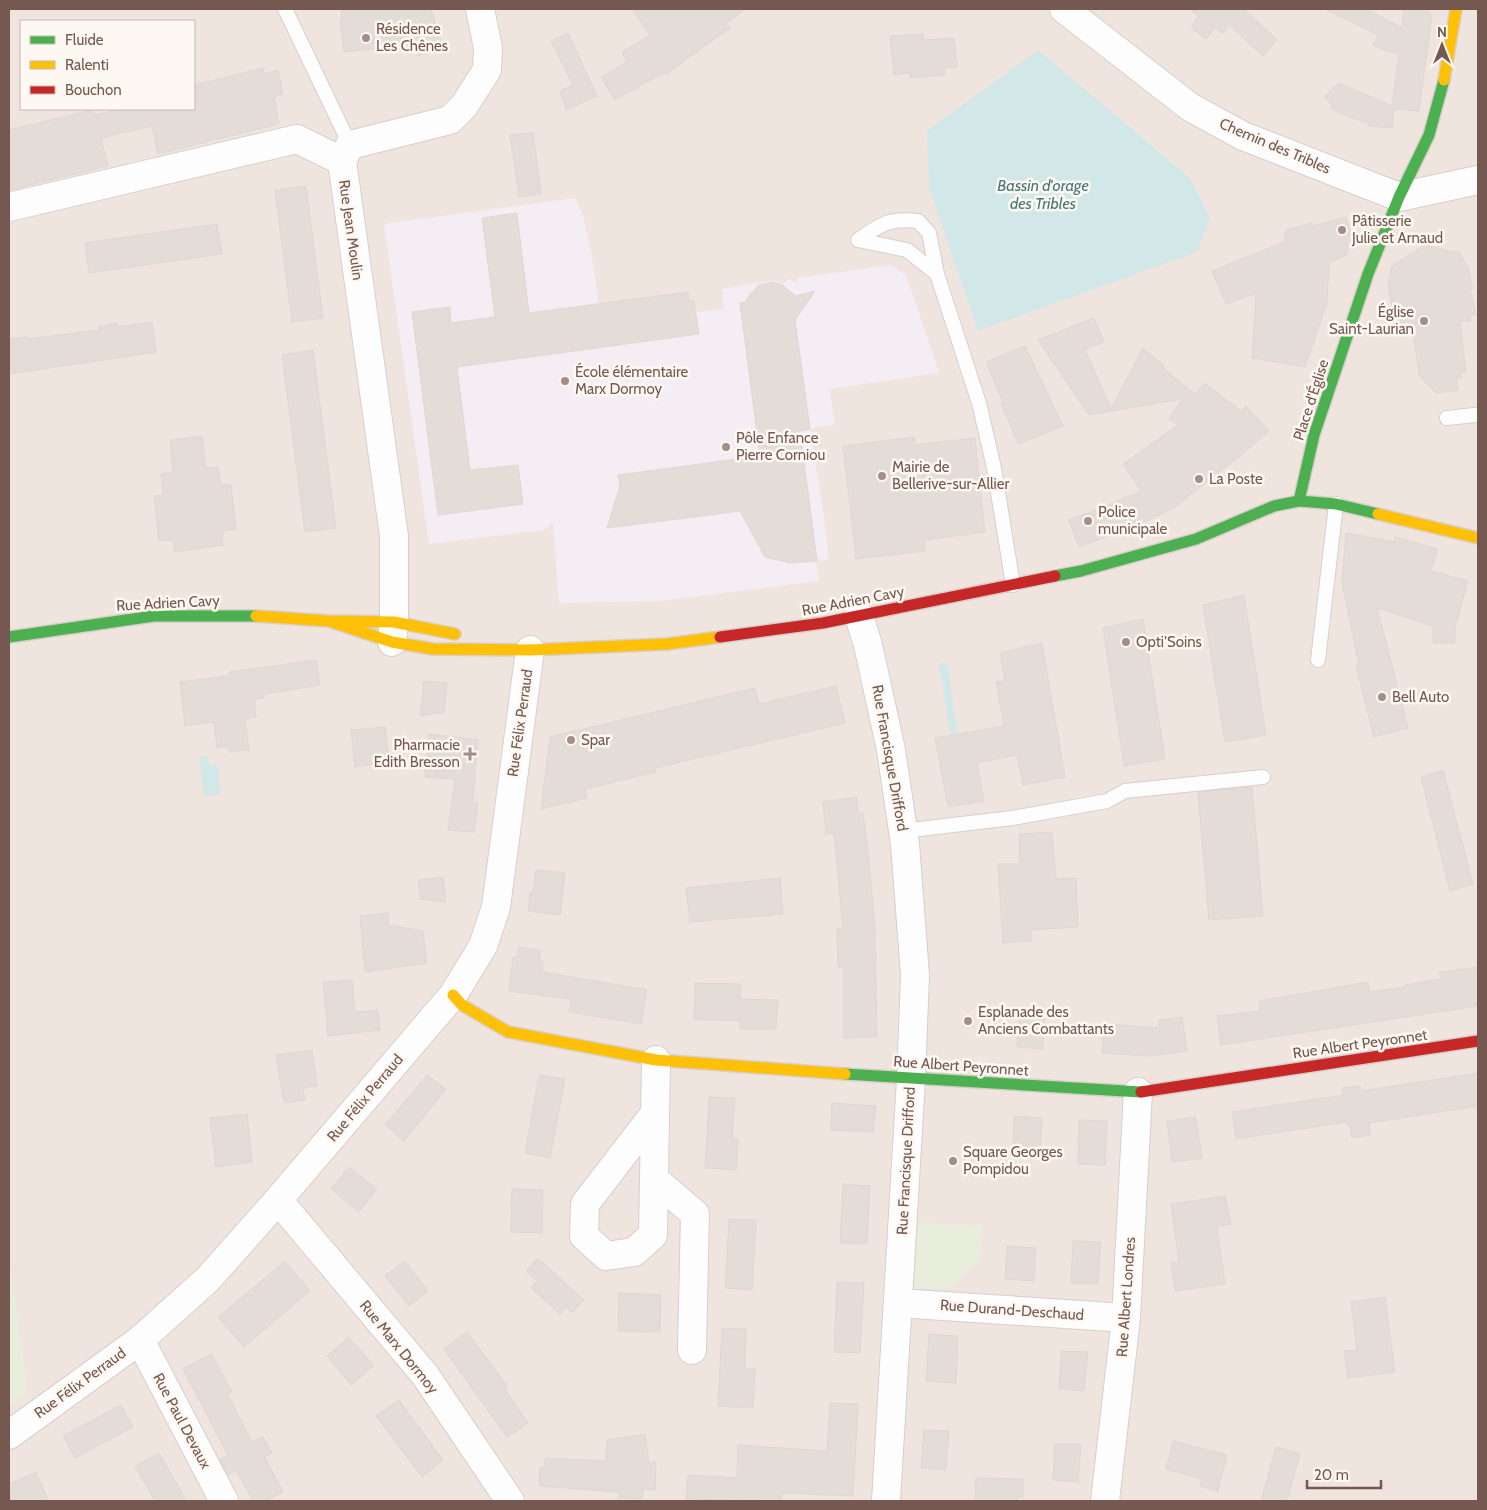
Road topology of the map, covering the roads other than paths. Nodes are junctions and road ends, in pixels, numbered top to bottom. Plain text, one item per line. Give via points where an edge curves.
1 (285, 9) edge
2 (480, 9) edge
3 (1064, 9) edge
4 (1456, 9) edge
5 (346, 153) junction
6 (1478, 180) edge
7 (1399, 197) junction
8 (9, 207) edge
9 (937, 274) junction
10 (1475, 415) dead end
11 (1447, 418) dead end
12 (1299, 501) junction
13 (1336, 504) junction
14 (1478, 538) edge
15 (1012, 585) junction
16 (859, 616) junction
17 (329, 621) junction
18 (393, 632) junction
19 (9, 637) edge
20 (530, 650) junction
21 (1318, 660) dead end
22 (1263, 777) dead end
23 (903, 831) junction
24 (453, 995) junction
25 (1478, 1041) edge
26 (656, 1060) junction
27 (911, 1079) junction
28 (1138, 1092) junction
29 (655, 1113) junction
30 (654, 1180) junction
31 (278, 1200) junction
32 (898, 1303) junction
33 (1126, 1318) junction
34 (140, 1340) junction
35 (692, 1350) dead end
36 (9, 1435) edge
37 (224, 1501) edge
38 (510, 1501) edge
39 (886, 1501) edge
40 (1104, 1501) edge

1 - 5 lane
2 - 5 street via 488,48 487,70 464,106 450,120
3 - 7 street, Chemin des Tribles via 1190,107 1243,136
4 - 7 main road, Place d'Église via 1445,78 1429,135
5 - 8 street, Rue Jean Moulin via 298,139
5 - 18 street, Rue Jean Moulin via 394,536
6 - 7 street
7 - 12 main road, Place d'Église via 1368,274 1314,435
9 - 9 lane via 929,233 918,221 891,221 858,240 907,250
9 - 15 lane via 979,403 994,468
10 - 11 lane
12 - 13 main road
12 - 15 main road, Rue Adrien Cavy via 1274,506 1196,539 1081,571
13 - 14 main road
13 - 21 lane
15 - 16 main road, Rue Adrien Cavy
16 - 20 main road, Rue Adrien Cavy via 660,644
16 - 23 street, Rue Francisque Drifford via 891,750
17 - 18 main road, Rue Adrien Cavy
17 - 18 main road, Rue Adrien Cavy
17 - 19 main road, Rue Adrien Cavy via 245,615 154,616
18 - 20 main road, Rue Adrien Cavy via 471,638
18 - 20 main road, Rue Adrien Cavy via 433,649
20 - 24 street, Rue Félix Perraud via 496,907 483,946
22 - 23 lane via 1125,791 1107,800 1012,818
23 - 27 street, Rue Francisque Drifford via 915,975
24 - 26 main road, Rue Albert Peyronnet via 462,1005 508,1032
24 - 31 street, Rue Félix Perraud
25 - 28 main road, Rue Albert Peyronnet
26 - 27 main road, Rue Albert Peyronnet
26 - 29 street
27 - 28 main road, Rue Albert Peyronnet
27 - 32 street, Rue Francisque Drifford
28 - 33 street, Rue Albert Londres
29 - 30 street
29 - 30 street via 585,1204 584,1236 606,1256 634,1252 653,1235
30 - 35 street via 695,1214
31 - 34 street, Rue Félix Perraud via 208,1279
31 - 38 street, Rue Marx Dormoy via 425,1375
32 - 33 street, Rue Durand-Deschaud
32 - 39 street, Rue Francisque Drifford
33 - 40 street, Rue Albert Londres
34 - 36 street, Rue Félix Perraud
34 - 37 street, Rue Paul Devaux

